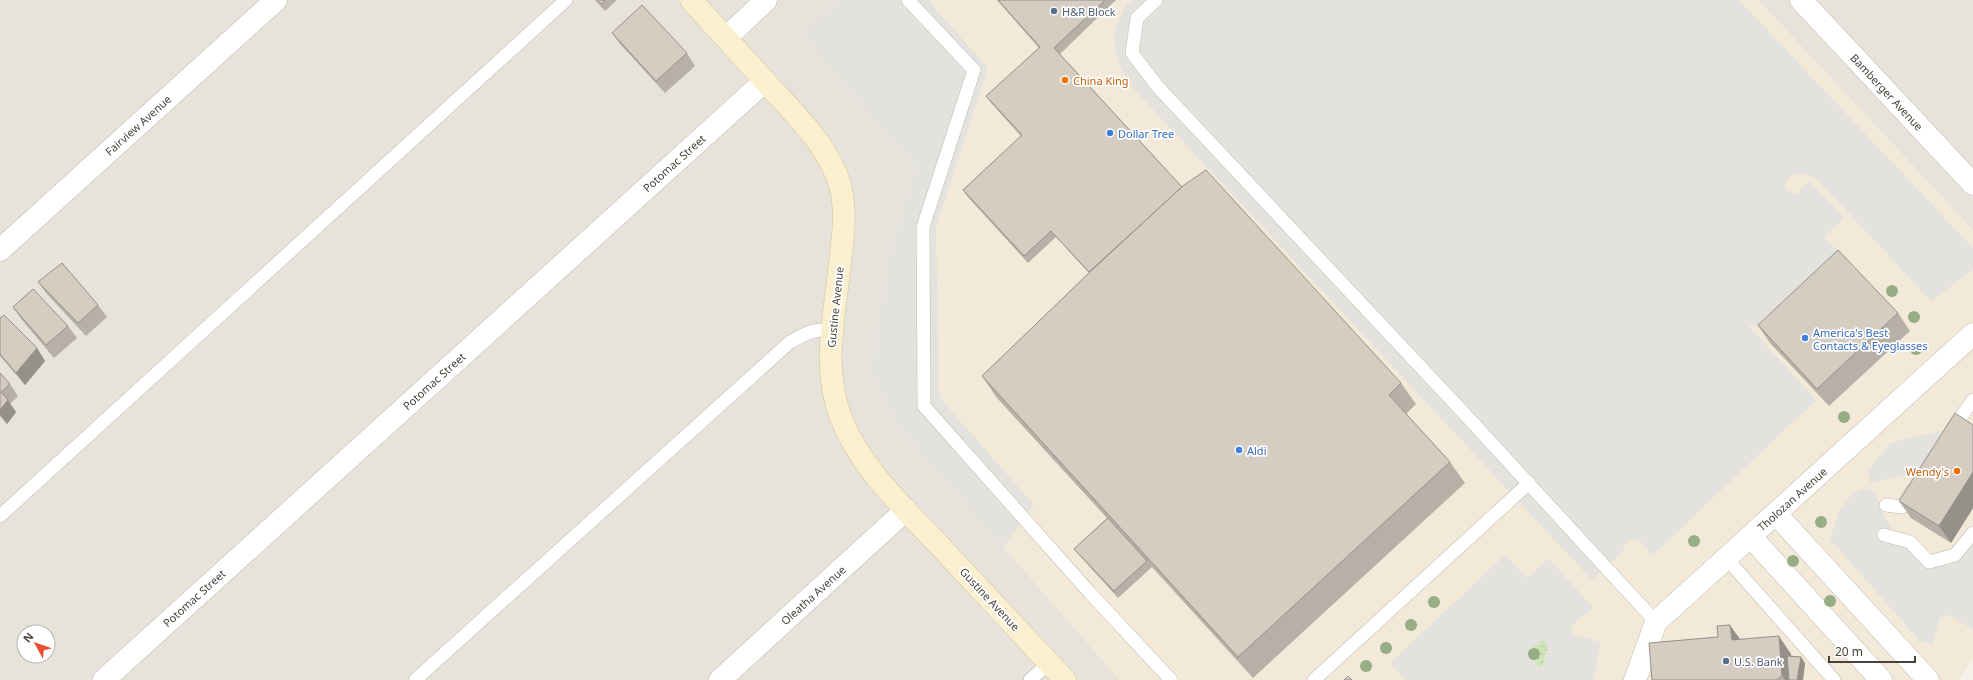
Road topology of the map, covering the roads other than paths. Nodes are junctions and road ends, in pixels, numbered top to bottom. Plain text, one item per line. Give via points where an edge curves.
1 (276, 0) edge
2 (566, 0) edge
3 (691, 0) edge
4 (766, 0) edge
5 (908, 0) edge
6 (1156, 0) edge
7 (1801, 0) edge
8 (726, 38) junction
9 (765, 81) junction
10 (1973, 184) edge
11 (0, 250) edge
12 (831, 330) junction
13 (1973, 334) edge
14 (1973, 400) edge
15 (1942, 444) edge
16 (1918, 481) edge
17 (1529, 483) junction
18 (1886, 505) dead end
19 (906, 510) junction
20 (1776, 514) junction
21 (0, 516) edge
22 (1973, 533) edge
23 (1884, 534) dead end
24 (1751, 537) junction
25 (1727, 559) junction
26 (1656, 622) junction
27 (1048, 663) junction
28 (104, 680) edge
29 (415, 680) edge
30 (720, 680) edge
31 (1030, 680) edge
32 (1065, 680) edge
33 (1171, 680) edge
34 (1314, 680) edge
35 (1635, 680) edge
36 (1834, 680) edge
37 (1881, 680) edge
38 (1928, 680) edge

1 - 11 street, Fairview Avenue
2 - 21 lane
3 - 8 street, Gustine Avenue
4 - 8 street
5 - 33 lane via 974,70 923,227 924,406
6 - 17 lane via 1137,18 1132,53 1157,86
7 - 10 street, Bamberger Avenue
8 - 9 street, Gustine Avenue
9 - 12 street, Gustine Avenue via 812,133 841,188 844,221
9 - 28 street, Potomac Street
12 - 19 street, Gustine Avenue via 833,387 843,422 852,442 870,468
12 - 29 lane via 810,331 790,342
13 - 20 street, Tholozan Avenue
14 - 15 lane
16 - 18 lane via 1902,507
17 - 26 lane
17 - 34 lane
19 - 27 street, Gustine Avenue
19 - 30 street, Oleatha Avenue
20 - 24 street, Tholozan Avenue
20 - 38 street
22 - 23 lane via 1955,555 1929,562 1910,542
24 - 25 street, Tholozan Avenue
24 - 37 street
25 - 26 street, Tholozan Avenue
25 - 36 lane
26 - 35 street, Tholozan Avenue
27 - 31 lane
27 - 32 street, Gustine Avenue

